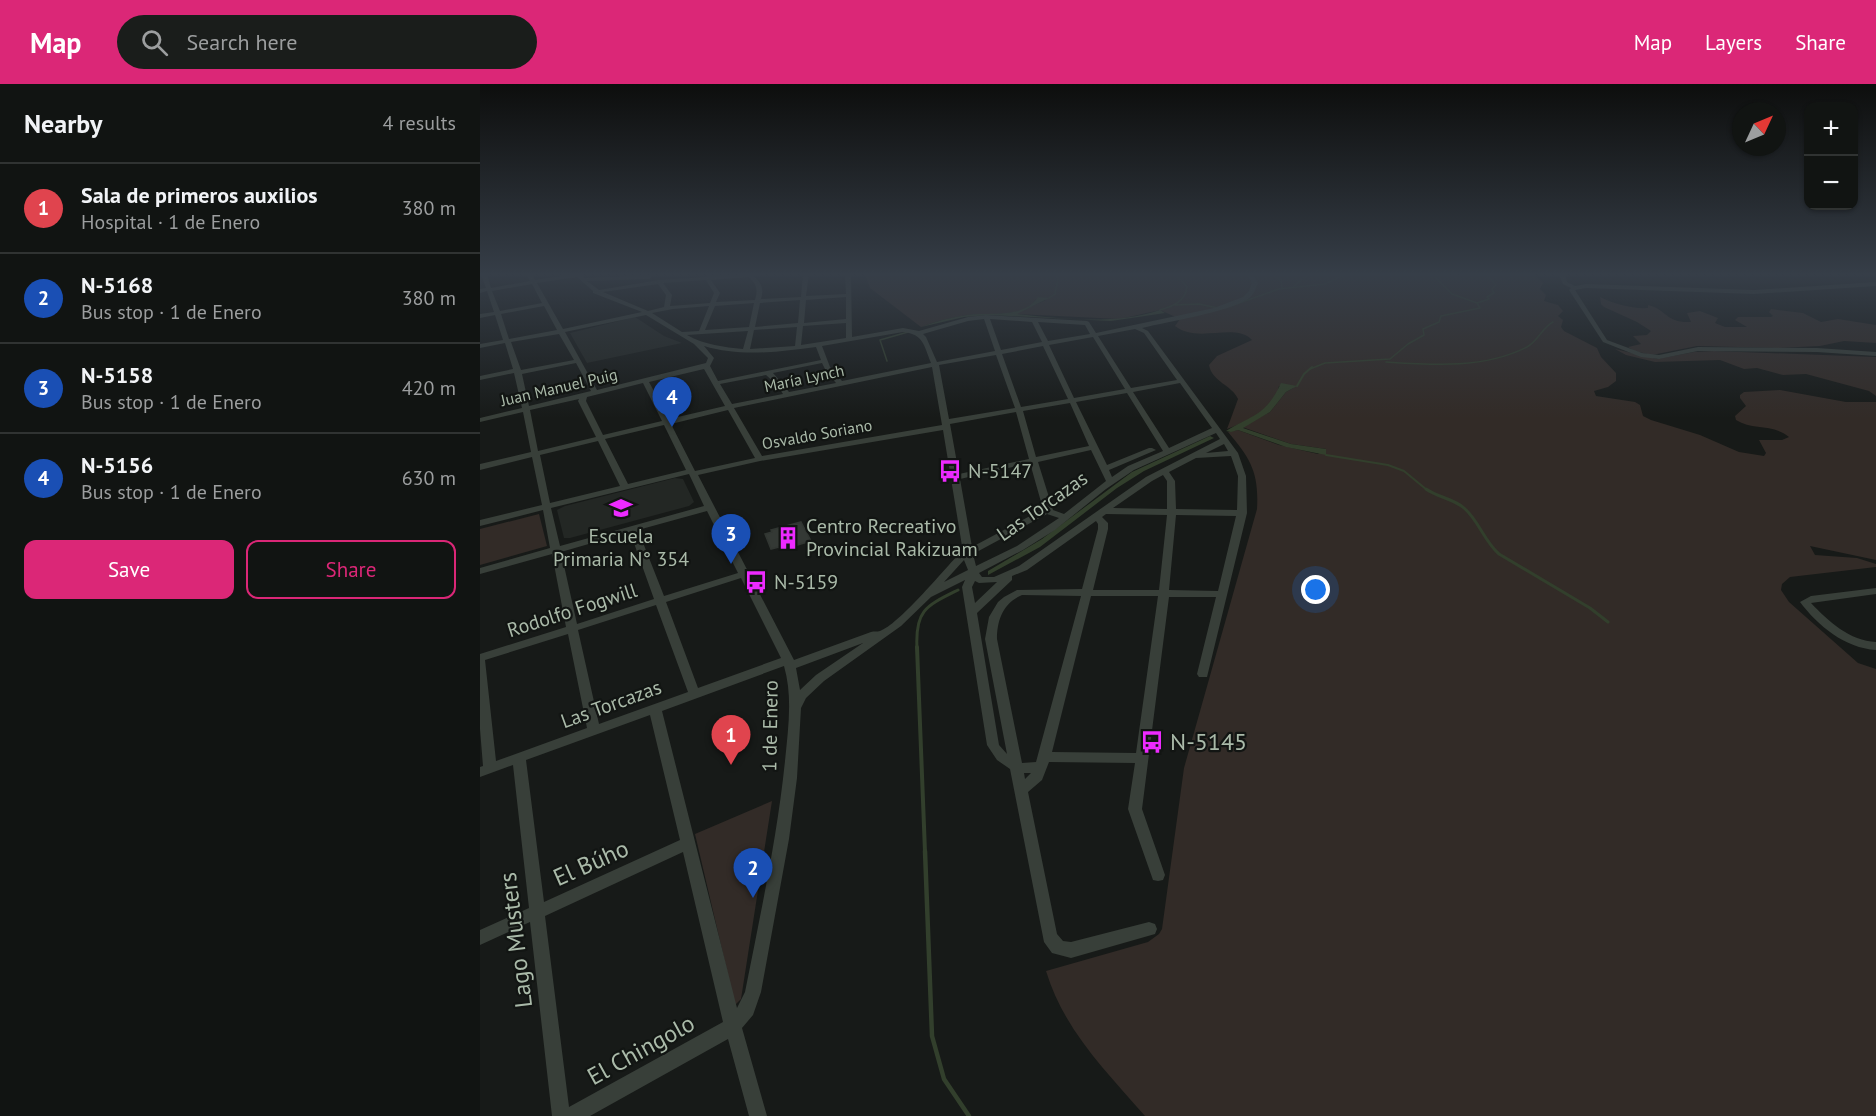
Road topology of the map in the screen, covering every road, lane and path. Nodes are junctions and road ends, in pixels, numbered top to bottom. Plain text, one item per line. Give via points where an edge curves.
1 (500, 322) edge
2 (556, 322) edge
3 (603, 322) edge
4 (663, 322) edge
5 (705, 322) edge
6 (753, 322) edge
7 (830, 322) edge
8 (849, 322) edge
9 (957, 322) edge
10 (988, 322) edge
11 (1036, 322) edge
12 (1085, 322) edge
13 (1158, 322) edge
14 (1592, 322) edge
15 (800, 324) junction
16 (1136, 327) junction
17 (751, 328) junction
18 (702, 331) junction
19 (561, 332) junction
20 (919, 333) junction
21 (682, 334) junction
22 (1095, 335) junction
23 (849, 339) junction
24 (507, 341) junction
25 (694, 341) junction
26 (818, 344) junction
27 (1046, 344) junction
28 (480, 346) edge
29 (798, 346) junction
30 (1855, 348) dead end
31 (1876, 349) edge
32 (746, 350) junction
33 (999, 352) junction
34 (1876, 354) edge
35 (578, 361) junction
36 (824, 361) junction
37 (935, 364) junction
38 (706, 366) junction
39 (518, 372) junction
40 (767, 372) junction
41 (480, 378) edge
42 (645, 381) junction
43 (1182, 381) junction
44 (716, 383) junction
45 (841, 384) junction
46 (1129, 390) junction
47 (595, 392) junction
48 (584, 395) junction
49 (787, 395) junction
50 (1072, 400) junction
51 (730, 407) junction
52 (526, 409) junction
53 (1019, 410) junction
54 (480, 420) edge
55 (666, 423) junction
56 (946, 425) junction
57 (1217, 429) junction
58 (600, 438) junction
59 (1225, 440) junction
60 (1094, 447) junction
61 (1165, 448) junction
62 (535, 453) junction
63 (1234, 453) junction
64 (1191, 456) junction
65 (760, 459) junction
66 (1033, 460) junction
67 (480, 467) edge
68 (1104, 469) junction
69 (1164, 470) junction
70 (692, 472) junction
71 (956, 477) junction
72 (1110, 481) junction
73 (625, 487) junction
74 (709, 505) junction
75 (546, 507) junction
76 (1048, 510) junction
77 (1172, 512) junction
78 (1242, 513) junction
79 (1099, 514) junction
80 (1066, 517) junction
81 (480, 524) edge
82 (633, 528) junction
83 (555, 548) junction
84 (968, 552) junction
85 (480, 566) edge
86 (480, 571) edge
87 (973, 573) junction
88 (744, 574) junction
89 (1012, 574) junction
90 (1876, 591) edge
91 (1087, 592) junction
92 (1164, 593) junction
93 (1221, 594) junction
94 (927, 595) junction
95 (660, 601) junction
96 (971, 613) junction
97 (897, 624) junction
98 (573, 629) junction
99 (1876, 646) edge
100 (480, 660) edge
101 (789, 663) junction
102 (1203, 674) dead end
103 (695, 695) junction
104 (795, 708) junction
105 (655, 709) junction
106 (594, 731) junction
107 (519, 758) junction
108 (1142, 758) junction
109 (1043, 761) junction
110 (1016, 766) junction
111 (485, 771) edge
112 (1022, 790) junction
113 (688, 843) junction
114 (1158, 875) dead end
115 (537, 912) junction
116 (1149, 929) dead end
117 (480, 938) edge
118 (733, 1026) junction
119 (561, 1116) edge
120 (572, 1116) edge
121 (758, 1116) edge

1 - 24 street
2 - 19 street
3 - 19 street
4 - 21 street
5 - 18 street
6 - 17 street
7 - 15 street
8 - 23 street
9 - 20 street
10 - 33 street
11 - 27 street
12 - 22 street
13 - 16 street, María Lynch
14 - 34 street via 1602,338 1641,355 1659,357 1698,349
15 - 17 street
15 - 29 street
16 - 22 street, María Lynch
16 - 43 street via 1146,332
17 - 18 street
17 - 32 street
18 - 21 street
19 - 24 street
19 - 35 street
20 - 23 street via 903,330
20 - 37 street
21 - 25 street
22 - 27 street, María Lynch
22 - 46 street
23 - 26 street
24 - 28 street
24 - 39 street
25 - 32 street
25 - 38 street via 711,358
26 - 29 street
26 - 36 street
27 - 33 street, María Lynch
27 - 50 street
29 - 32 street
30 - 31 street
33 - 37 street, María Lynch
33 - 53 street
35 - 39 street
35 - 47 street
36 - 40 street
36 - 45 street
37 - 45 street, María Lynch
37 - 56 street
38 - 42 street, Juan Manuel Puig
38 - 44 street
39 - 41 street
39 - 52 street
40 - 44 street
40 - 49 street
42 - 47 street, Juan Manuel Puig
42 - 55 street, 1 de Enero
43 - 46 street, Osvaldo Soriano
43 - 57 street
44 - 51 street
45 - 49 street, María Lynch
46 - 50 street, Osvaldo Soriano
46 - 61 street
47 - 48 street, Juan Manuel Puig
48 - 52 street, Juan Manuel Puig
48 - 58 street via 582,401
49 - 51 street, María Lynch
50 - 53 street, Osvaldo Soriano
50 - 60 street
51 - 55 street, María Lynch
51 - 65 street
52 - 54 street, Juan Manuel Puig
52 - 62 street
53 - 56 street, Osvaldo Soriano
53 - 66 street
55 - 58 street, María Lynch
55 - 70 street, 1 de Enero
56 - 65 street, Osvaldo Soriano
56 - 71 street
57 - 59 street
57 - 61 street, Las Torcazas
58 - 62 street, María Lynch
58 - 73 street
59 - 63 street
59 - 64 street
60 - 66 street
60 - 68 street
61 - 68 street
61 - 72 street, Las Torcazas
62 - 67 street, María Lynch
62 - 75 street
63 - 64 street
63 - 78 street via 1242,476
64 - 69 street
65 - 70 street, Osvaldo Soriano
66 - 71 street
66 - 76 street
68 - 72 street
69 - 77 street via 1171,481
69 - 79 street
70 - 73 street, Osvaldo Soriano
70 - 74 street, 1 de Enero
71 - 84 street
72 - 80 street, Las Torcazas
73 - 75 street, Osvaldo Soriano
74 - 82 street
74 - 83 street
74 - 88 street, 1 de Enero
75 - 81 street, Osvaldo Soriano
75 - 83 street
76 - 80 street
76 - 84 street
77 - 78 street
77 - 79 street
77 - 92 street
78 - 93 street
79 - 89 street
79 - 91 street via 1103,529
80 - 87 street, Las Torcazas via 1020,549
82 - 83 street
82 - 95 street
83 - 85 street
83 - 86 street
83 - 98 street
84 - 87 street
84 - 94 street
87 - 89 street via 987,582
87 - 94 street, Las Torcazas
87 - 96 street via 967,587
88 - 95 street, Rodolfo Fogwill
88 - 101 street, 1 de Enero
89 - 96 street
90 - 99 street via 1805,602 1845,637 1859,645
91 - 92 street
91 - 109 street
91 - 110 street via 1021,592 1007,599 995,616 991,639
92 - 93 street
92 - 108 street
93 - 102 street
94 - 97 street, Las Torcazas
95 - 98 street, Rodolfo Fogwill
95 - 103 street
96 - 110 street via 993,745
97 - 101 street, Las Torcazas
97 - 104 street, Las Torcazas via 820,678 801,696
98 - 100 street, Rodolfo Fogwill
98 - 106 street
100 - 111 street
101 - 103 street, Las Torcazas
101 - 104 street, 1 de Enero
103 - 105 street, Las Torcazas
104 - 118 street, 1 de Enero via 785,820 755,980 747,1009
105 - 106 street, Las Torcazas
105 - 113 street
106 - 107 street, Las Torcazas
107 - 111 street, Las Torcazas
107 - 115 street, Lago Musters
108 - 109 street
108 - 114 street via 1135,809
109 - 110 street via 1029,770
109 - 112 street via 1032,782
110 - 112 street
112 - 116 street via 1050,938 1058,948 1071,950
113 - 115 street, El Búho
113 - 118 street
115 - 117 street, El Búho
115 - 119 street, Lago Musters
118 - 120 street, El Chingolo
118 - 121 street

